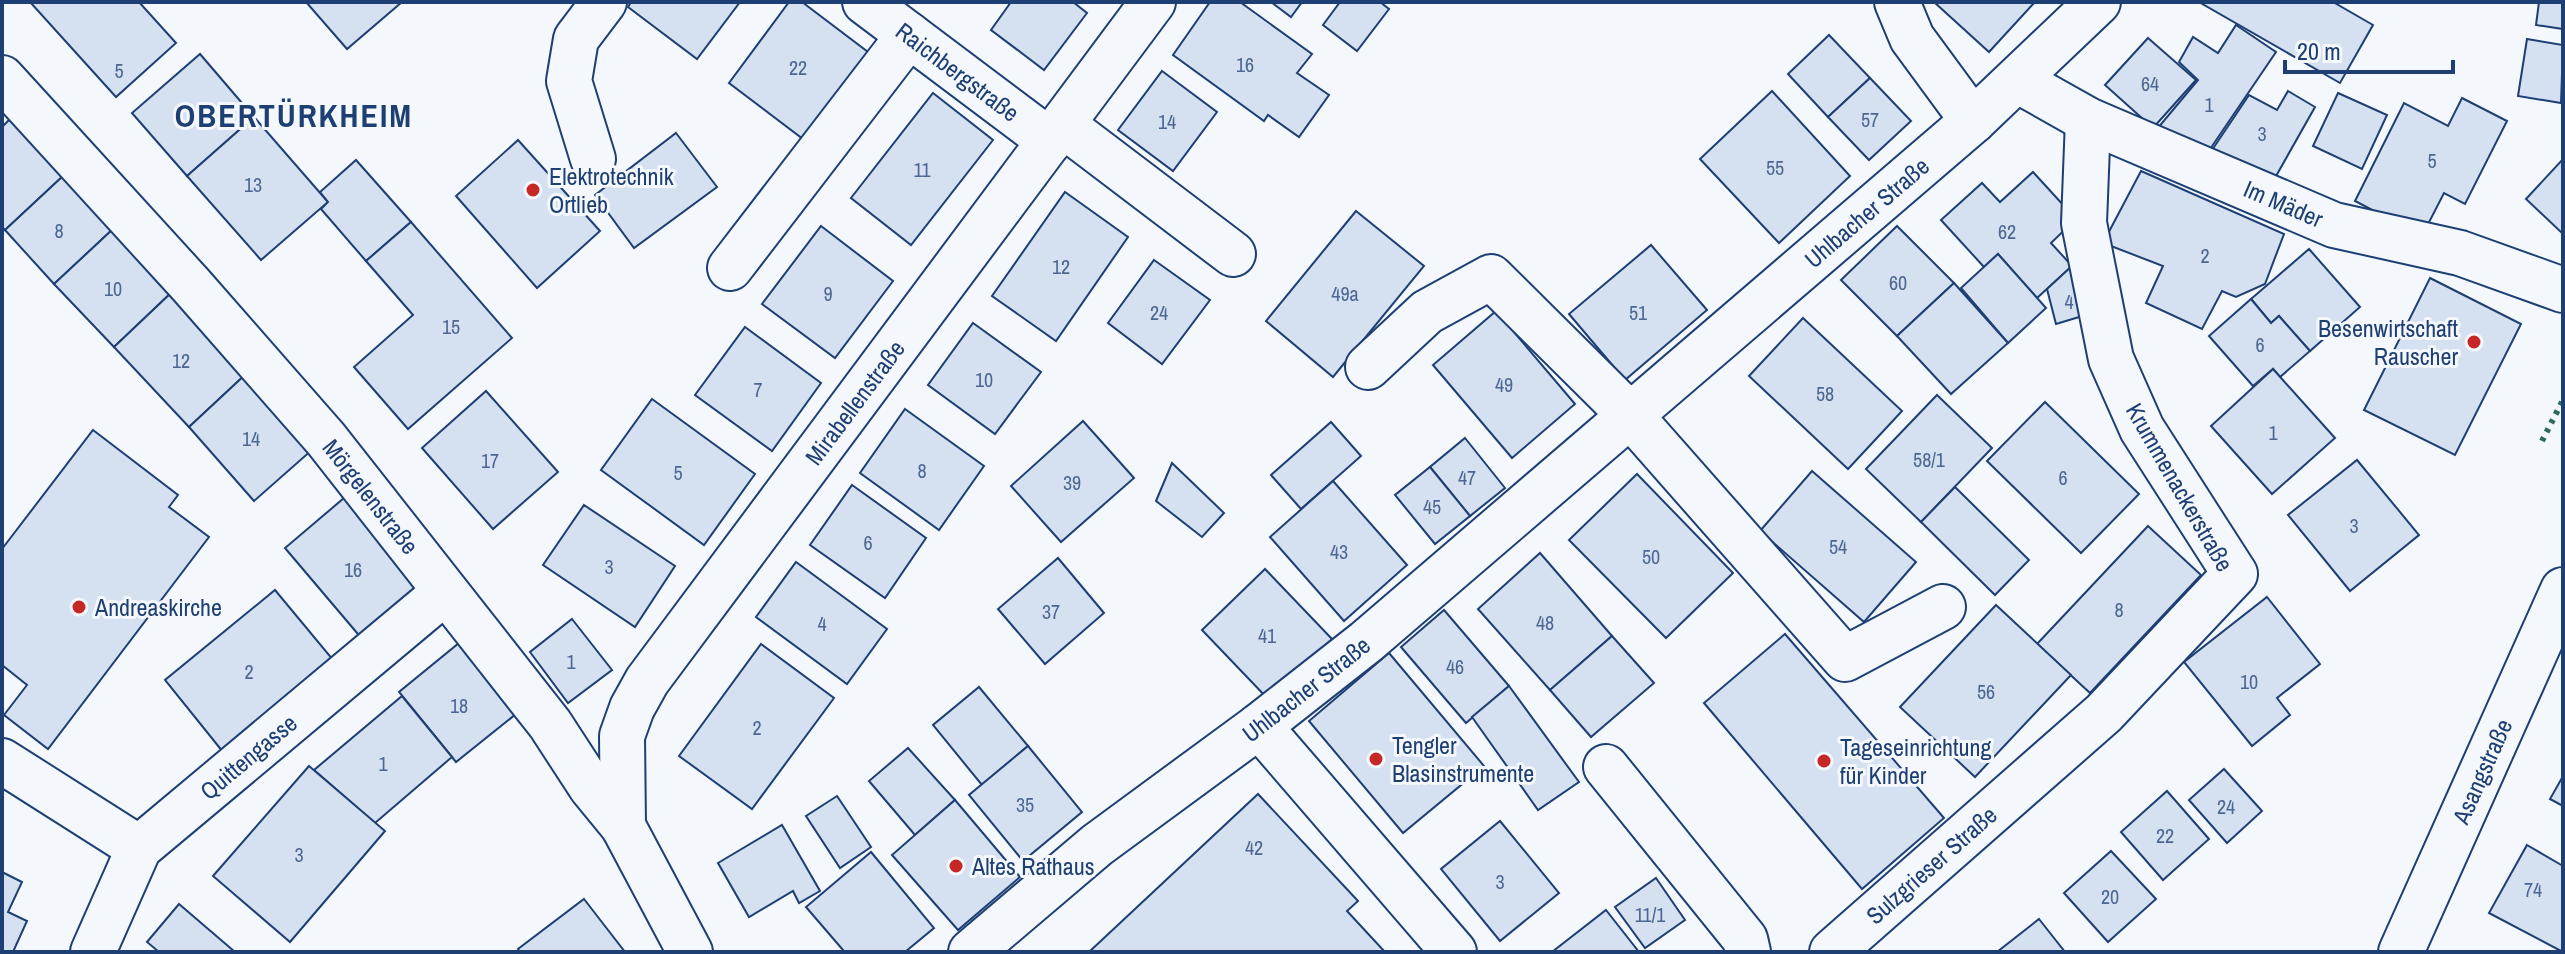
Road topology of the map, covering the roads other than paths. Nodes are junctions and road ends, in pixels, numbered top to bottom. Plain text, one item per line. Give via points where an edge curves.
1 (604, 2) edge
2 (865, 2) edge
3 (1153, 2) edge
4 (1897, 2) edge
5 (2098, 2) edge
6 (909, 35) junction
7 (2, 78) edge
8 (2017, 80) junction
9 (2088, 120) junction
10 (1973, 121) junction
11 (1056, 133) junction
12 (593, 159) dead end
13 (1233, 254) dead end
14 (730, 268) dead end
15 (2563, 290) edge
16 (1368, 367) dead end
17 (1630, 415) junction
18 (2563, 590) edge
19 (445, 592) junction
20 (1943, 607) dead end
21 (2104, 713) joint
22 (1259, 726) junction
23 (2, 761) edge
24 (1606, 767) dead end
25 (623, 826) junction
26 (139, 848) junction
27 (93, 952) edge
28 (690, 952) edge
29 (971, 952) edge
30 (1454, 952) edge
31 (1748, 952) edge
32 (1832, 952) edge
33 (2401, 952) edge

1 - 12 street via 576,39 569,81
2 - 6 street, Raichbergstraße
3 - 11 street, Mirabellenstraße
4 - 10 street via 1912,38
5 - 8 street, Uhlbacher Straße
6 - 11 street, Raichbergstraße
6 - 14 street
7 - 19 street, Mörgelenstraße via 326,439
8 - 9 street, Im Mäder
8 - 10 street, Uhlbacher Straße
9 - 15 street, Im Mäder via 2334,225 2460,253
9 - 21 street, Krummenackerstraße via 2084,223 2111,359 2142,429 2235,574
10 - 17 street, Uhlbacher Straße
11 - 13 street, Raichbergstraße
11 - 25 street, Mirabellenstraße via 647,681 622,736
16 - 17 street via 1427,312 1491,277
17 - 20 street via 1845,659
17 - 22 street, Uhlbacher Straße via 1366,642
18 - 33 street, Asangstraße
19 - 25 street, Mörgelenstraße
19 - 26 street, Quittengasse
21 - 32 street, Sulzgrieser Straße
22 - 29 street, Uhlbacher Straße via 1097,845
22 - 30 street
23 - 26 street
24 - 31 street via 1745,939
25 - 28 street, Mörgelenstraße
26 - 27 street, Quittengasse

